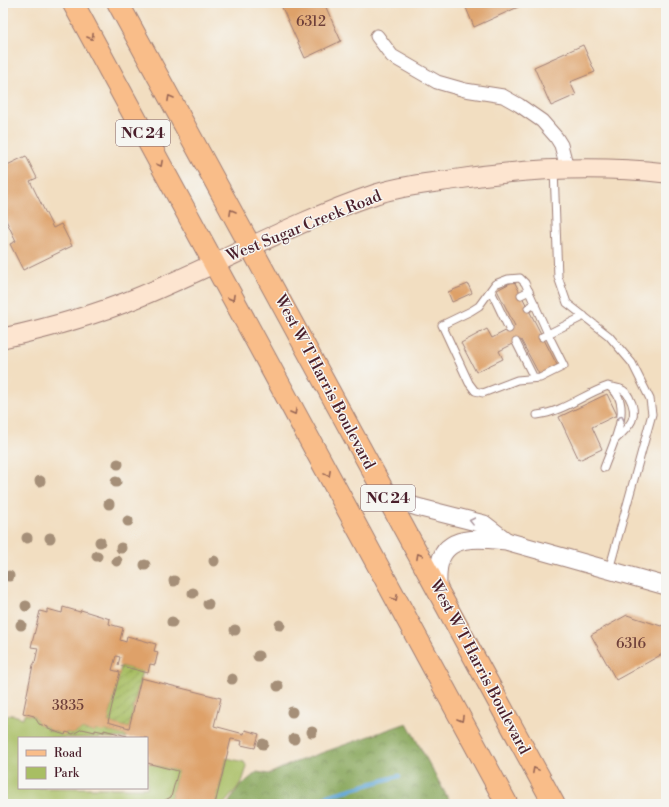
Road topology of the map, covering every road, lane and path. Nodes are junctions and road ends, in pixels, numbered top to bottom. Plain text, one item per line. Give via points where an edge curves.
1 (73, 3) edge
2 (118, 3) edge
3 (376, 36) dead end
4 (560, 169) junction
5 (666, 173) edge
6 (251, 246) junction
7 (213, 263) junction
8 (491, 291) junction
9 (529, 291) junction
10 (520, 295) dead end
11 (535, 304) junction
12 (528, 308) dead end
13 (584, 316) junction
14 (509, 328) dead end
15 (545, 335) junction
16 (3, 338) edge
17 (516, 342) dead end
18 (534, 378) junction
19 (610, 387) junction
20 (537, 414) dead end
21 (614, 440) junction
22 (604, 468) dead end
23 (384, 491) junction
24 (506, 541) junction
25 (609, 570) junction
26 (666, 586) edge
27 (438, 590) junction
28 (507, 804) edge
29 (554, 804) edge

1 -> 7 main road, NC 24
6 -> 2 main road, West W T Harris Boulevard / NC 24
3 - 4 street via 392,56 437,82 465,90 504,96 520,105 542,121 556,137 561,145
4 - 5 main road, West Sugar Creek Road via 634,169
4 - 6 main road, West Sugar Creek Road via 476,175 407,186 340,208
4 - 13 lane via 558,277 567,303
6 - 7 main road, West Sugar Creek Road
6 - 23 main road, West W T Harris Boulevard / NC 24
7 - 16 main road, West Sugar Creek Road via 104,310
7 -> 28 main road, NC 24
8 - 9 lane via 496,284 520,278
8 - 14 lane via 508,319
8 - 18 lane via 471,312 442,325 469,383 475,391 483,393 517,380
9 - 10 lane
9 - 11 lane
11 - 12 lane
11 - 15 lane
13 - 15 lane
13 - 25 lane via 609,336 632,362 650,399 652,414
15 - 18 lane via 564,366 540,378
17 - 18 lane via 530,363
19 - 20 lane via 598,389 549,414
21 -> 19 lane via 622,410 615,389
19 - 21 lane via 620,388 627,394 634,407 634,417 626,430
21 - 22 lane
24 -> 23 street via 484,524 417,507 402,502
27 -> 23 main road, West W T Harris Boulevard / NC 24
24 - 25 street
24 - 27 street via 480,538 455,543 442,556
25 - 26 street
29 -> 27 main road, West W T Harris Boulevard / NC 24

